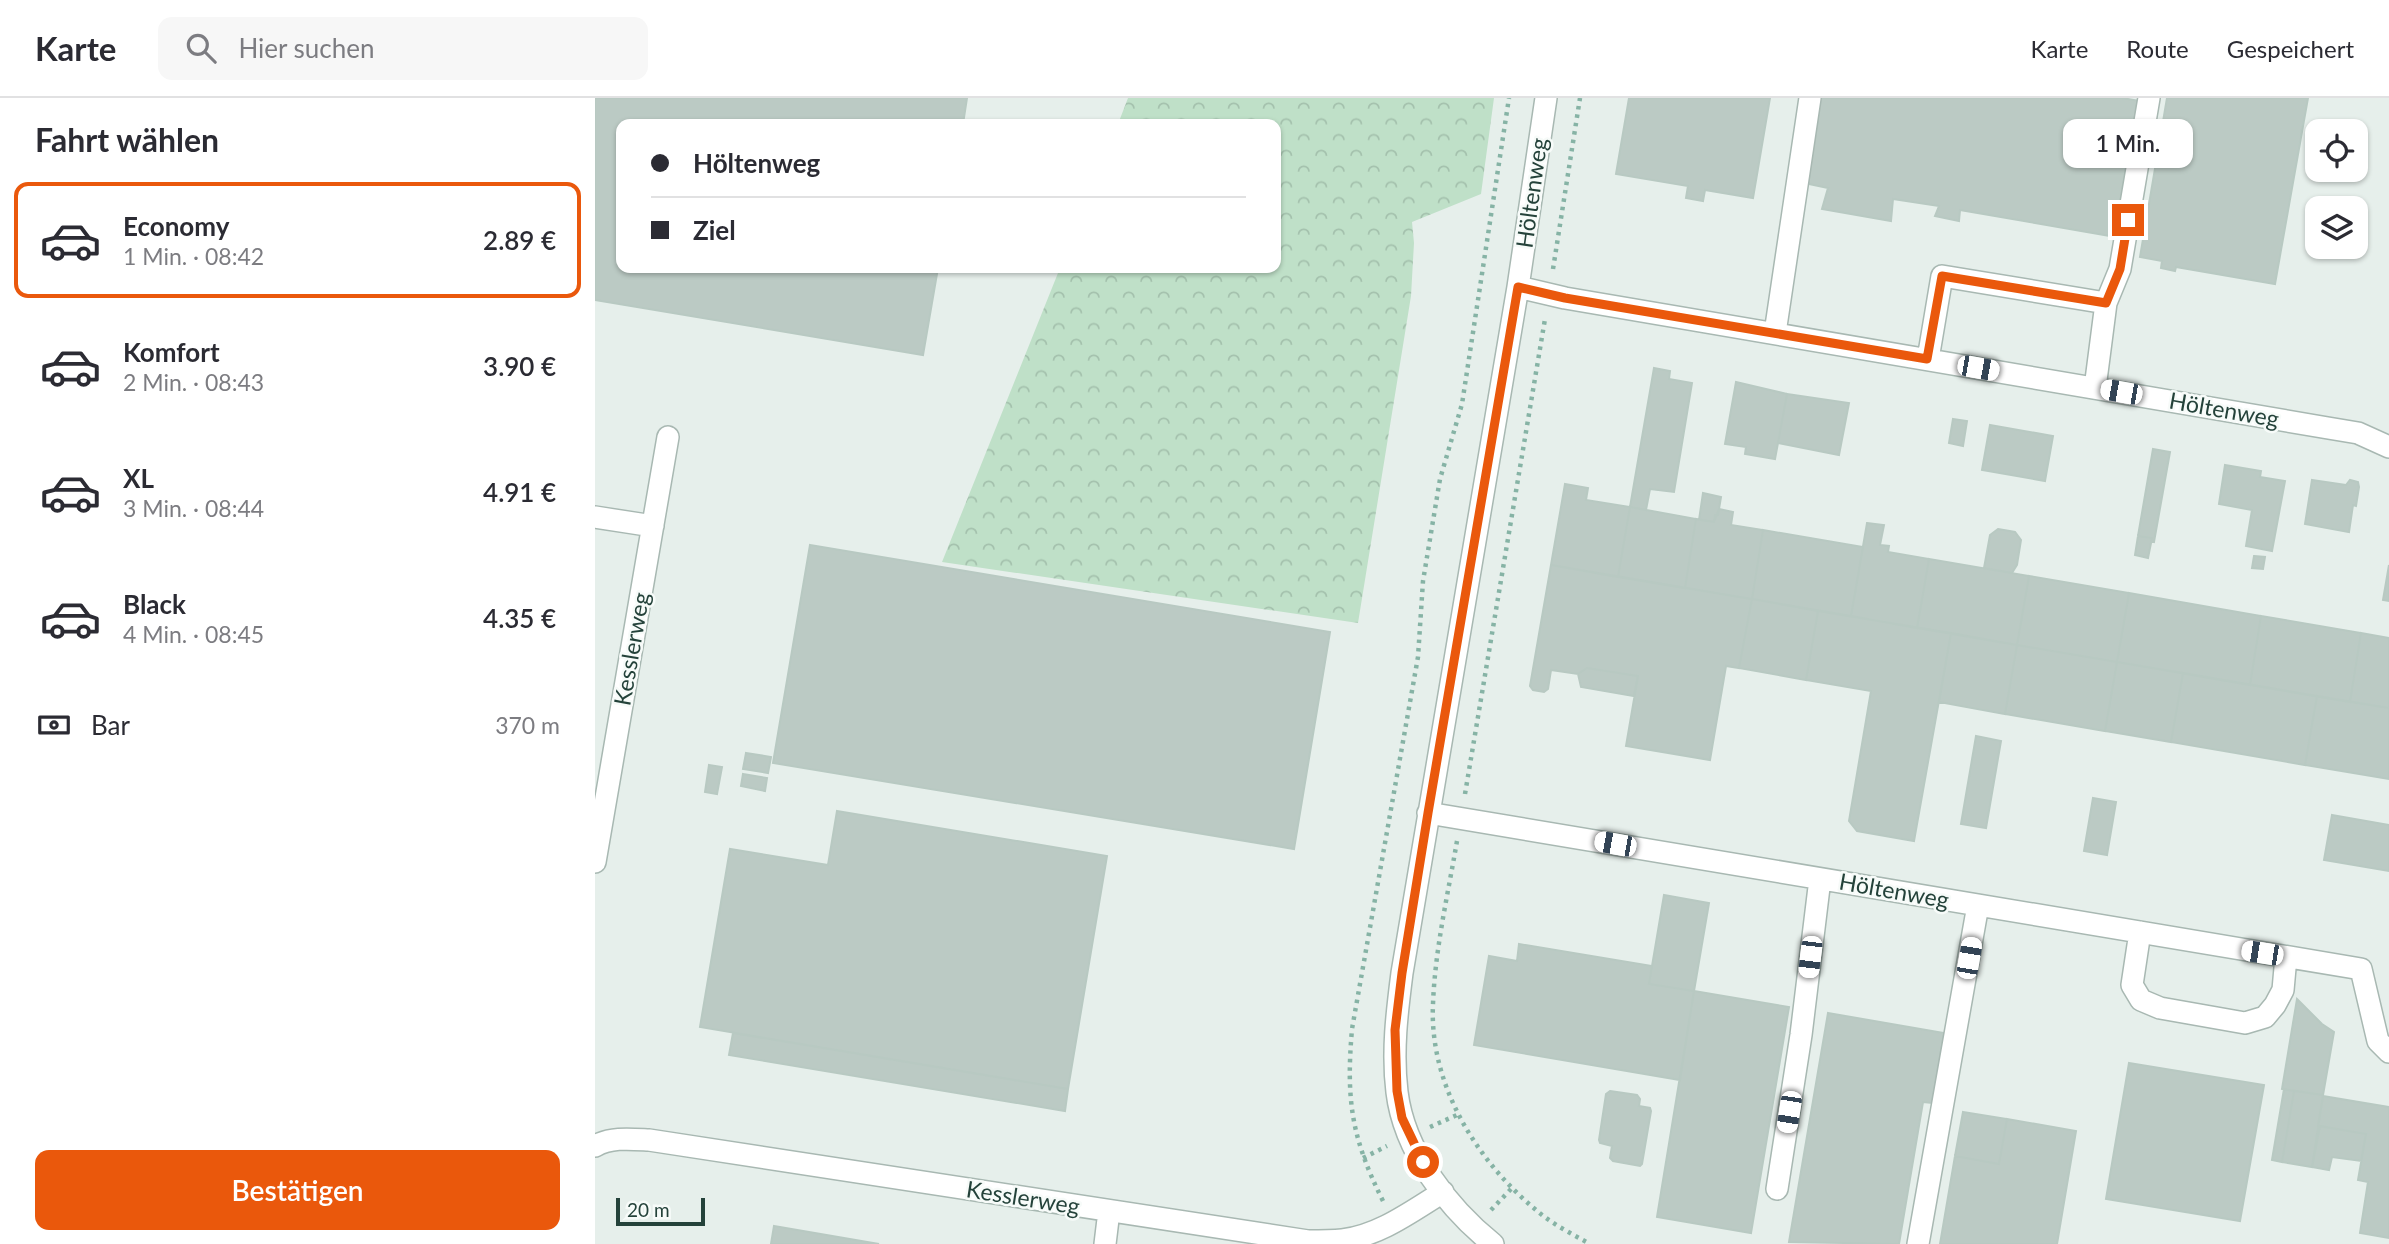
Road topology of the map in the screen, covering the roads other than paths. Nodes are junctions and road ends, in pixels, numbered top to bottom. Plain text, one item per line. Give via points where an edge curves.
1 (1546, 98) edge
2 (1810, 98) edge
3 (2149, 98) edge
4 (1518, 287) junction
5 (2106, 303) junction
6 (1775, 333) junction
7 (1927, 359) junction
8 (2095, 388) junction
9 (668, 437) dead end
10 (2389, 447) edge
11 (595, 517) edge
12 (653, 527) junction
13 (1428, 813) junction
14 (595, 862) edge
15 (1820, 878) junction
16 (1978, 905) junction
17 (2140, 932) junction
18 (2287, 957) junction
19 (2389, 1052) edge
20 (595, 1146) edge
21 (1777, 1189) dead end
22 (1443, 1192) junction
23 (1109, 1211) junction
24 (1105, 1244) edge
25 (1493, 1244) edge
26 (1918, 1244) edge

1 - 4 street, Höltenweg
2 - 6 street
3 - 5 street via 2120,269
4 - 6 street, Höltenweg
4 - 13 street, Höltenweg
5 - 7 street via 1942,276
5 - 8 street
6 - 7 street, Höltenweg
7 - 8 street, Höltenweg
8 - 10 street, Höltenweg via 2358,433
9 - 12 street, Kesslerweg
11 - 12 street
12 - 14 street, Kesslerweg
13 - 15 street, Höltenweg
13 - 22 street, Höltenweg via 1395,1030 1397,1091 1409,1135
15 - 16 street, Höltenweg
15 - 21 street
16 - 17 street, Höltenweg
16 - 26 street
17 - 18 street, Höltenweg
17 - 18 street via 2132,985 2141,1000 2160,1008 2245,1023 2265,1017 2275,1006 2283,990
18 - 19 street, Höltenweg via 2361,969 2378,1041
20 - 23 street, Kesslerweg via 625,1139 649,1140
22 - 23 street, Kesslerweg via 1394,1222 1342,1240 1308,1241
22 - 25 street, Höltenweg
23 - 24 street

